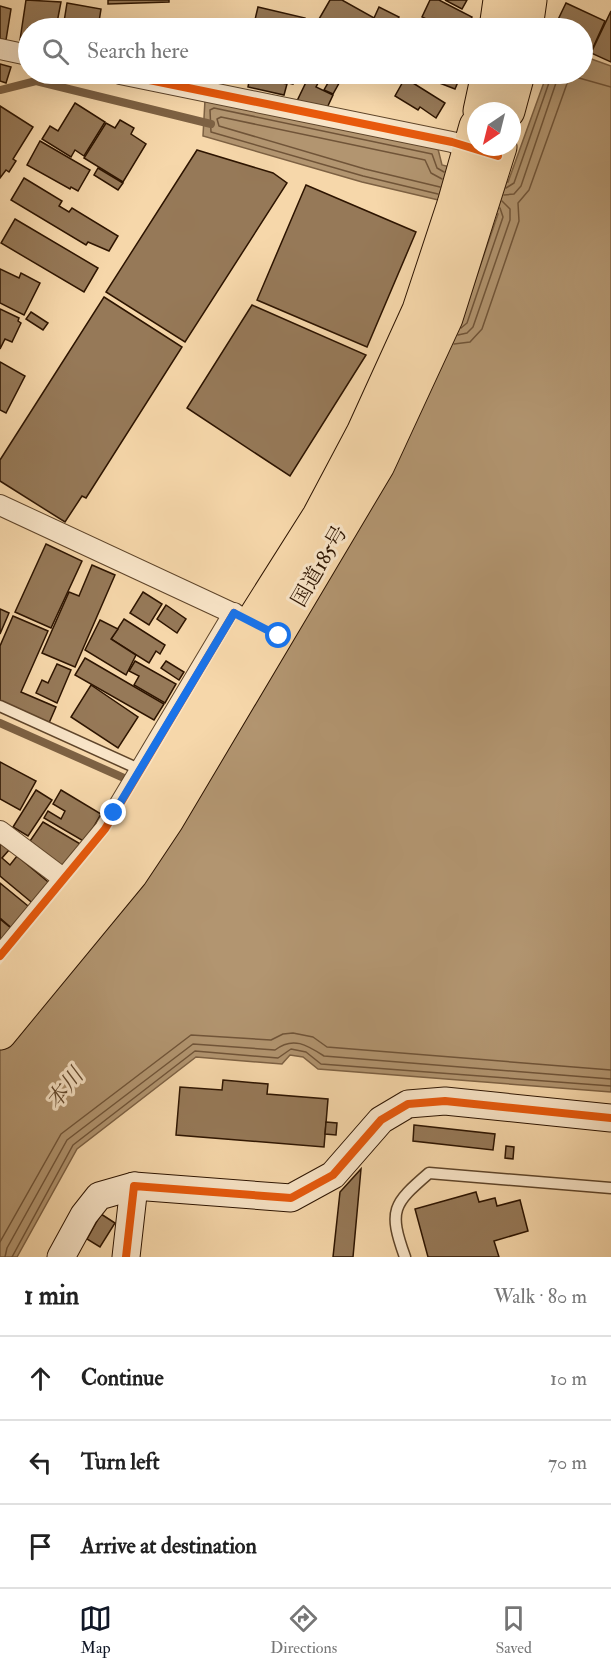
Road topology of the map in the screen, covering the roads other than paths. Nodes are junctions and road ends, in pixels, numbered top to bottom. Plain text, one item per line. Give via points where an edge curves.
1 (500, 0) edge
2 (530, 0) edge
3 (497, 18) edge
4 (527, 18) edge
5 (0, 49) edge
6 (18, 53) edge
7 (169, 84) edge
8 (486, 84) edge
9 (515, 84) edge
10 (482, 102) edge
11 (510, 102) edge
12 (467, 148) edge
13 (482, 156) edge
14 (0, 505) edge
15 (252, 622) junction
16 (0, 706) edge
17 (140, 771) junction
18 (0, 831) edge
19 (73, 885) junction
20 (0, 956) edge
21 (0, 991) edge
22 (0, 1033) edge
23 (611, 1118) edge
24 (134, 1186) junction
25 (611, 1188) edge
26 (61, 1257) edge
27 (126, 1257) edge
28 (405, 1257) edge

1 - 3 highway
2 - 4 highway
5 - 6 street
7 - 12 street
8 - 10 highway
9 - 11 highway
13 - 15 highway, 国道185号 via 433,314 319,516
14 - 15 street
15 - 17 street
15 - 19 highway, 国道185号 via 162,777 105,864
15 - 22 highway, 国道185号 via 174,810 131,874
16 - 17 lane
17 - 19 street
18 - 19 street
19 - 20 street
19 - 21 highway, 国道185号
23 - 24 street via 445,1101 408,1104 381,1120 333,1175 291,1198
24 - 26 street via 99,1196
24 - 27 street
25 - 28 lane via 429,1173 401,1197 394,1227

